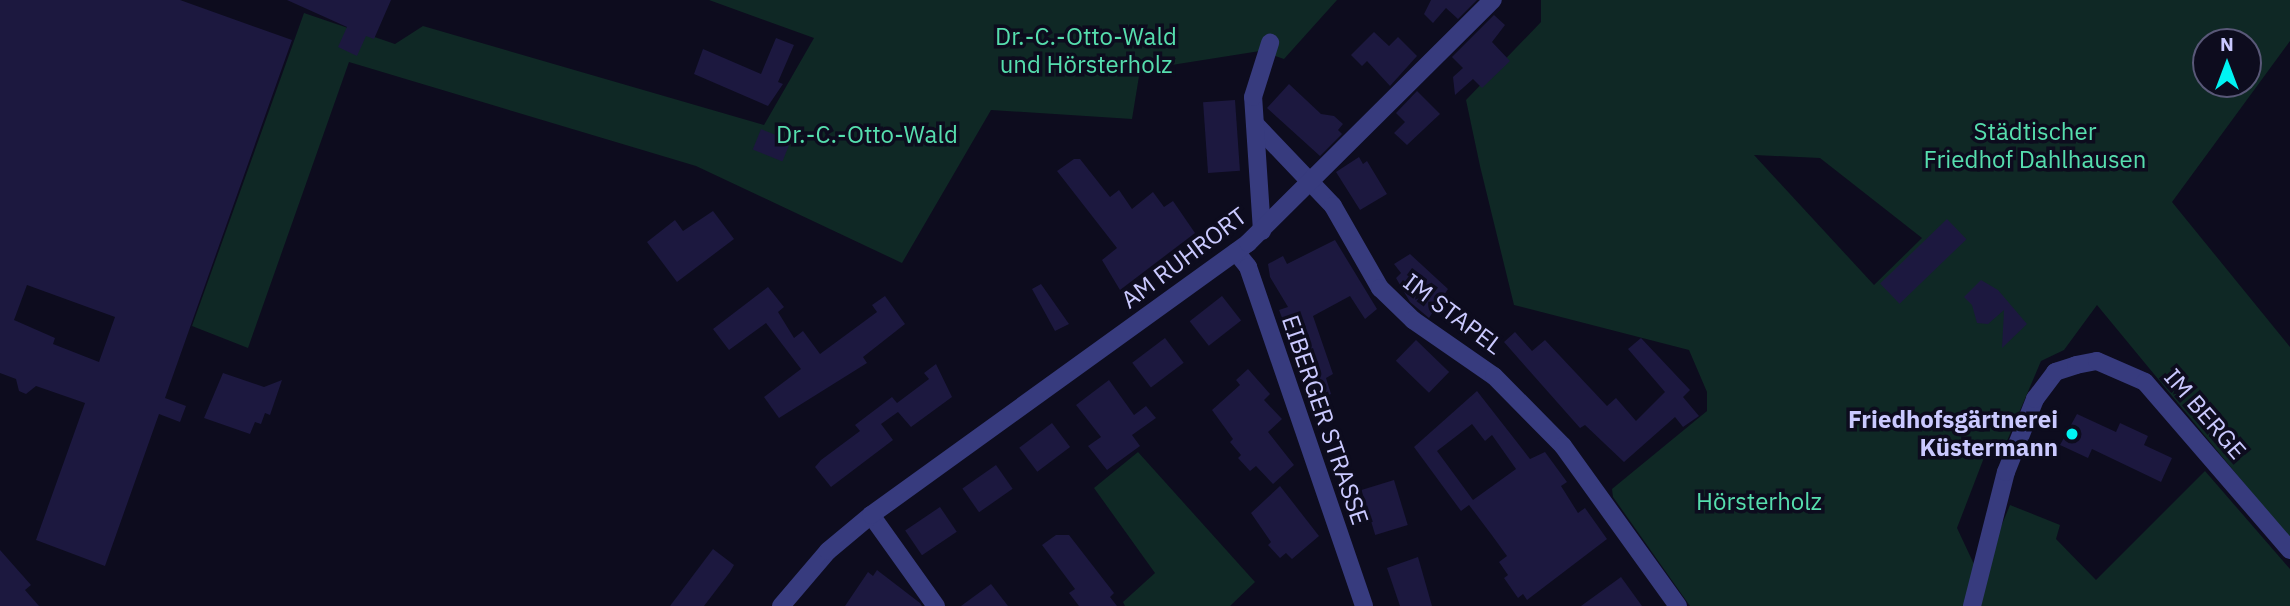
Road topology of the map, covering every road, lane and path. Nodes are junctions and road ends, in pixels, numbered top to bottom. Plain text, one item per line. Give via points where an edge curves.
1 (1493, 0) edge
2 (1270, 43) dead end
3 (1255, 124) junction
4 (1314, 181) junction
5 (1262, 231) junction
6 (1236, 253) junction
7 (871, 515) junction
8 (2290, 550) edge
9 (781, 606) edge
10 (936, 606) edge
11 (1364, 606) edge
12 (1678, 606) edge
13 (1972, 606) edge

1 - 4 street, AM RUHRORT via 1363,126
2 - 3 street via 1253,91
3 - 4 street, IM STAPEL
3 - 5 street
4 - 5 street, AM RUHRORT
4 - 12 street, IM STAPEL via 1380,288 1413,320 1494,376 1528,407 1592,483
5 - 6 street, AM RUHRORT
6 - 7 street, AM RUHRORT
6 - 11 street, EIBERGER STRASSE via 1248,267
7 - 9 street, AM RUHRORT via 822,556
7 - 10 street
8 - 13 street, IM BERGE via 2146,382 2097,361 2055,372 2035,399 2006,472

